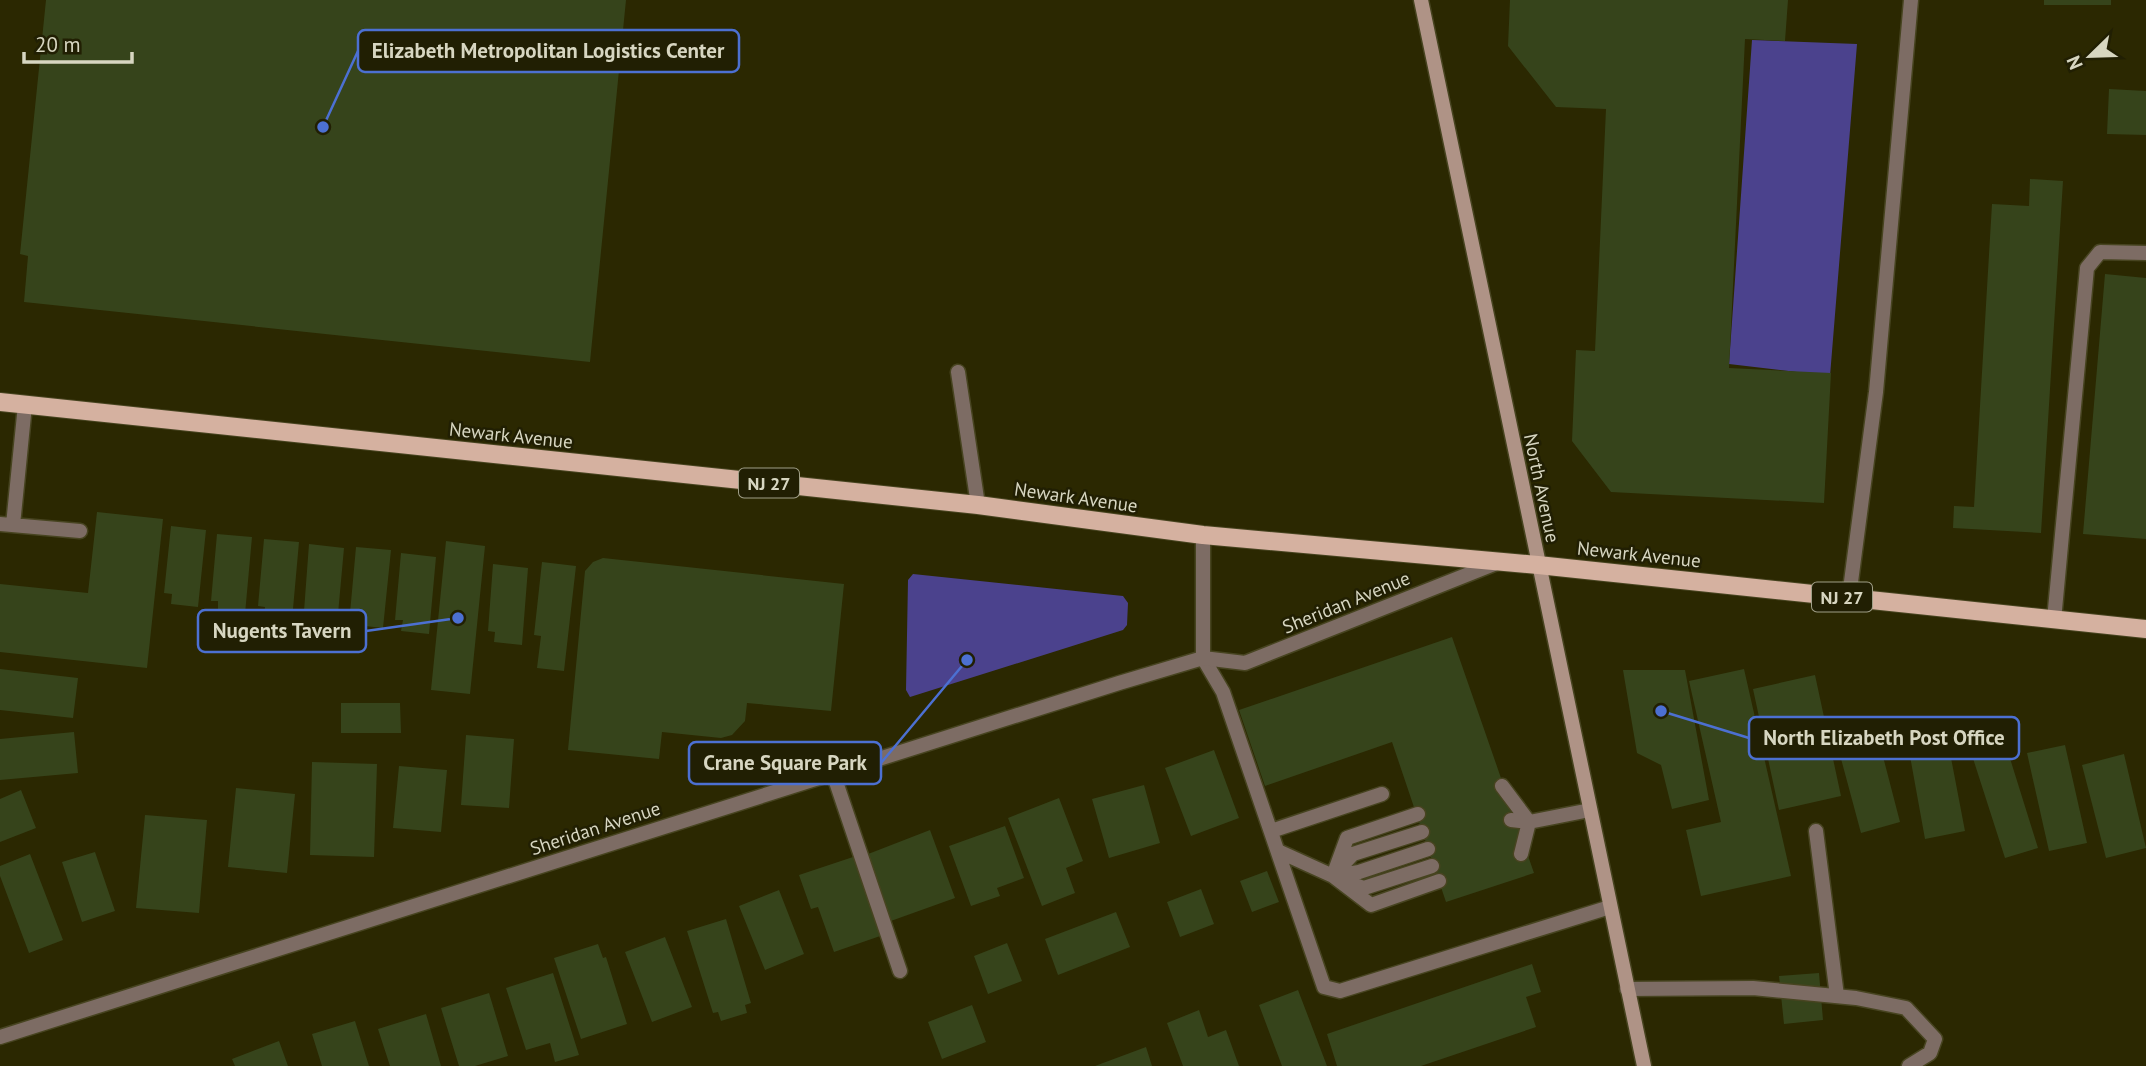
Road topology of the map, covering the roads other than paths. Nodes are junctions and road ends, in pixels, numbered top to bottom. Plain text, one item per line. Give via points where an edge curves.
1 (1421, 0) edge
2 (1911, 0) edge
3 (2146, 253) edge
4 (958, 372) dead end
5 (0, 402) edge
6 (25, 405) junction
7 (978, 505) junction
8 (6, 524) edge
9 (80, 531) dead end
10 (1203, 535) junction
11 (1501, 562) junction
12 (1538, 565) junction
13 (1849, 597) junction
14 (2053, 620) junction
15 (2146, 629) edge
16 (1203, 658) junction
17 (833, 773) junction
18 (1502, 786) dead end
19 (1382, 794) dead end
20 (1506, 804) dead end
21 (1590, 810) junction
22 (1418, 814) dead end
23 (1511, 820) dead end
24 (1529, 822) junction
25 (1271, 831) junction
26 (1816, 831) dead end
27 (1422, 832) dead end
28 (1516, 839) dead end
29 (1427, 849) dead end
30 (1278, 851) junction
31 (1521, 854) dead end
32 (1432, 866) dead end
33 (1333, 876) junction
34 (1439, 881) dead end
35 (1610, 907) junction
36 (900, 971) dead end
37 (1627, 989) junction
38 (1837, 996) junction
39 (0, 1037) edge
40 (1644, 1066) edge
41 (1909, 1066) edge

1 - 12 main road, North Avenue
2 - 13 street via 1876,392
3 - 14 street via 2100,252 2087,268
4 - 7 street
5 - 6 main road, Newark Avenue / NJ 27
6 - 7 main road, Newark Avenue / NJ 27
6 - 8 street
7 - 10 main road, Newark Avenue / NJ 27
8 - 9 street
10 - 11 main road, Newark Avenue / NJ 27
10 - 16 street
11 - 12 main road, Newark Avenue / NJ 27
11 - 16 street, Sheridan Avenue via 1245,663
12 - 13 main road, Newark Avenue / NJ 27
12 - 21 main road, North Avenue
13 - 14 main road, Newark Avenue / NJ 27
14 - 15 main road, Newark Avenue / NJ 27
16 - 17 street, Sheridan Avenue
16 - 25 street via 1223,692
17 - 36 street
17 - 39 street, Sheridan Avenue
18 - 24 street
19 - 25 street
20 - 24 street
21 - 24 street
21 - 35 main road, North Avenue
22 - 33 street via 1347,838
23 - 24 street
24 - 28 street
24 - 31 street
25 - 30 street
26 - 38 street
27 - 33 street via 1353,854
29 - 33 street
30 - 33 street
30 - 35 street via 1324,987 1340,991
32 - 33 street via 1364,888
33 - 34 street via 1371,905
35 - 37 main road, North Avenue
37 - 38 street via 1753,988
37 - 40 main road, North Avenue
38 - 41 street via 1906,1008 1935,1039 1930,1053

